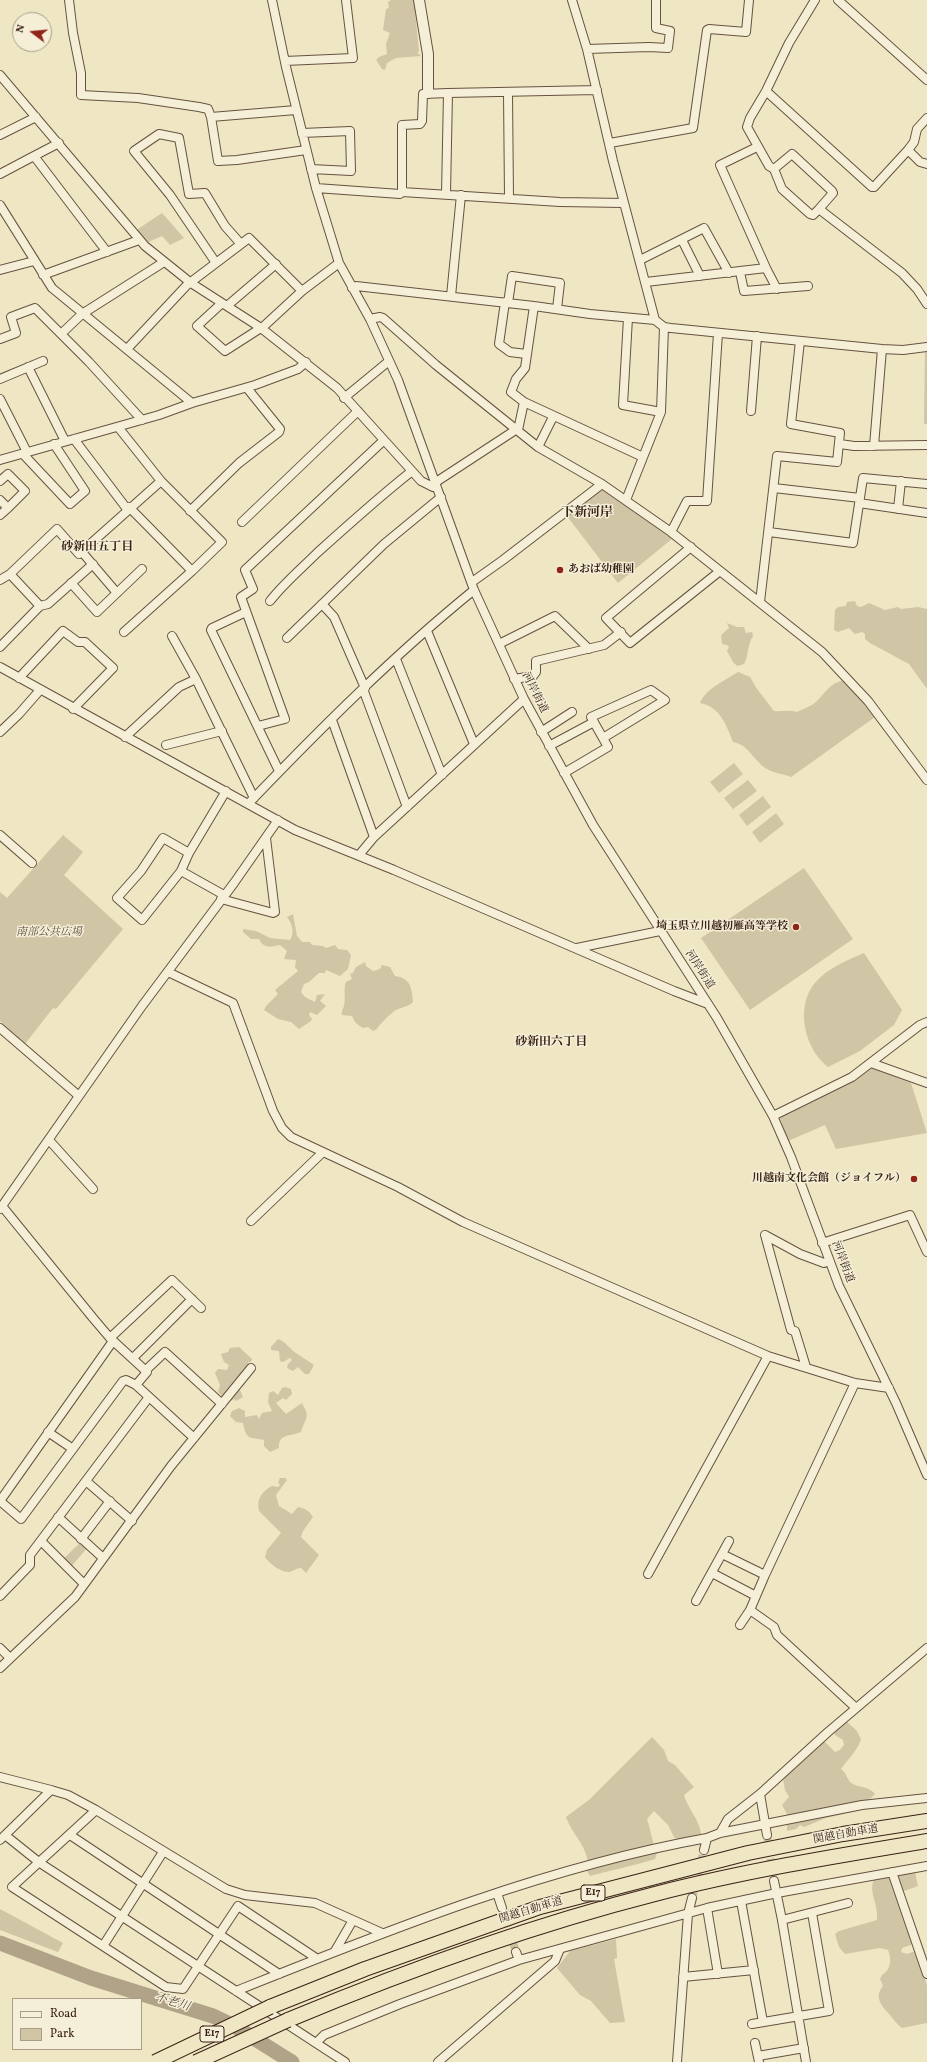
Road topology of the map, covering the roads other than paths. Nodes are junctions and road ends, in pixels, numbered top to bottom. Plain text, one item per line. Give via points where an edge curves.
1 (69, 0) edge
2 (272, 0) edge
3 (346, 0) edge
4 (418, 0) edge
5 (572, 0) edge
6 (656, 0) edge
7 (749, 0) edge
8 (838, 0) edge
9 (812, 1) edge
10 (587, 49) junction
11 (285, 61) junction
12 (0, 75) edge
13 (927, 80) edge
14 (597, 90) junction
15 (766, 91) junction
16 (428, 93) junction
17 (448, 93) junction
18 (508, 93) junction
19 (296, 110) junction
20 (36, 117) junction
21 (211, 117) junction
22 (927, 118) edge
23 (302, 133) junction
24 (0, 135) edge
25 (59, 143) junction
26 (610, 143) junction
27 (757, 147) junction
28 (306, 150) junction
29 (908, 150) junction
30 (34, 156) junction
31 (927, 164) edge
32 (311, 169) junction
33 (774, 170) junction
34 (0, 174) edge
35 (316, 188) junction
36 (402, 192) junction
37 (446, 194) junction
38 (461, 195) junction
39 (509, 198) junction
40 (624, 203) junction
41 (0, 205) edge
42 (819, 209) junction
43 (139, 240) junction
44 (682, 240) junction
45 (240, 243) junction
46 (107, 252) junction
47 (640, 260) junction
48 (34, 261) junction
49 (164, 262) junction
50 (216, 263) junction
51 (339, 263) junction
52 (276, 264) junction
53 (766, 268) junction
54 (0, 270) edge
55 (740, 272) junction
56 (729, 273) junction
57 (43, 275) junction
58 (700, 276) junction
59 (646, 282) junction
60 (190, 283) junction
61 (808, 286) dead end
62 (352, 288) junction
63 (777, 289) junction
64 (302, 291) junction
65 (451, 296) junction
66 (506, 302) junction
67 (224, 304) junction
68 (927, 304) edge
69 (534, 306) junction
70 (557, 309) junction
71 (82, 314) junction
72 (628, 318) junction
73 (370, 319) junction
74 (655, 320) junction
75 (664, 327) junction
76 (261, 328) junction
77 (718, 333) junction
78 (62, 334) junction
79 (757, 336) junction
80 (0, 339) edge
81 (800, 341) junction
82 (927, 347) edge
83 (127, 349) junction
84 (882, 349) junction
85 (526, 354) junction
86 (43, 361) dead end
87 (389, 361) junction
88 (306, 362) junction
89 (28, 367) junction
90 (0, 379) edge
91 (247, 388) junction
92 (344, 398) junction
93 (0, 399) edge
94 (524, 402) junction
95 (192, 403) junction
96 (358, 411) junction
97 (751, 411) dead end
98 (660, 412) junction
99 (553, 416) junction
100 (142, 420) junction
101 (118, 427) junction
102 (518, 430) junction
103 (69, 440) junction
104 (383, 442) junction
105 (54, 444) junction
106 (840, 444) junction
107 (927, 445) edge
108 (874, 446) junction
109 (538, 447) junction
110 (25, 453) junction
111 (643, 457) junction
112 (0, 460) edge
113 (412, 471) junction
114 (161, 480) junction
115 (0, 481) edge
116 (901, 481) junction
117 (436, 484) junction
118 (602, 484) junction
119 (927, 484) edge
120 (774, 488) junction
121 (441, 498) junction
122 (0, 500) edge
123 (626, 500) junction
124 (859, 501) junction
125 (8, 508) junction
126 (128, 508) junction
127 (898, 509) junction
128 (190, 511) junction
129 (927, 513) edge
130 (0, 515) edge
131 (242, 522) dead end
132 (671, 532) junction
133 (769, 532) junction
134 (691, 547) junction
135 (82, 552) junction
136 (93, 564) junction
137 (142, 569) dead end
138 (192, 571) junction
139 (720, 571) junction
140 (10, 574) junction
141 (0, 580) edge
142 (71, 583) junction
143 (473, 586) junction
144 (118, 592) junction
145 (270, 601) dead end
146 (760, 602) junction
147 (322, 604) junction
148 (40, 606) junction
149 (246, 612) junction
150 (427, 631) junction
151 (124, 632) dead end
152 (621, 632) junction
153 (172, 636) dead end
154 (287, 638) dead end
155 (499, 644) junction
156 (0, 647) edge
157 (590, 649) junction
158 (396, 660) junction
159 (0, 667) edge
160 (19, 678) junction
161 (196, 679) junction
162 (514, 679) junction
163 (364, 689) junction
164 (40, 690) junction
165 (524, 699) junction
166 (73, 709) junction
167 (572, 712) dead end
168 (332, 720) junction
169 (594, 722) junction
170 (258, 726) junction
171 (222, 731) junction
172 (0, 732) edge
173 (542, 732) junction
174 (125, 737) junction
175 (603, 738) junction
176 (474, 744) junction
177 (166, 745) dead end
178 (549, 746) junction
179 (279, 771) junction
180 (564, 773) junction
181 (442, 775) junction
182 (927, 780) edge
183 (226, 791) junction
184 (251, 800) junction
185 (407, 807) junction
186 (278, 820) junction
187 (0, 835) edge
188 (374, 837) junction
189 (266, 838) junction
190 (189, 853) junction
191 (359, 855) junction
192 (32, 863) dead end
193 (181, 871) junction
194 (223, 897) junction
195 (660, 931) junction
196 (577, 948) junction
197 (168, 972) junction
198 (708, 1004) junction
199 (927, 1022) edge
200 (0, 1028) edge
201 (871, 1063) junction
202 (927, 1083) edge
203 (78, 1096) junction
204 (773, 1116) junction
205 (48, 1140) junction
206 (322, 1153) junction
207 (93, 1189) dead end
208 (1, 1208) edge
209 (251, 1221) dead end
210 (822, 1243) junction
211 (927, 1252) edge
212 (828, 1261) junction
213 (192, 1299) junction
214 (201, 1308) dead end
215 (112, 1339) junction
216 (768, 1356) junction
217 (133, 1358) junction
218 (806, 1367) junction
219 (251, 1368) dead end
220 (146, 1370) junction
221 (855, 1383) junction
222 (136, 1385) junction
223 (889, 1388) junction
224 (148, 1397) junction
225 (222, 1404) junction
226 (48, 1432) junction
227 (194, 1438) junction
228 (73, 1449) junction
229 (927, 1474) edge
230 (86, 1480) junction
231 (0, 1501) edge
232 (110, 1501) junction
233 (58, 1517) junction
234 (132, 1521) junction
235 (81, 1538) junction
236 (41, 1541) junction
237 (729, 1541) dead end
238 (722, 1554) junction
239 (103, 1558) junction
240 (712, 1573) junction
241 (648, 1574) dead end
242 (765, 1575) junction
243 (84, 1584) junction
244 (0, 1596) edge
245 (756, 1596) junction
246 (696, 1601) dead end
247 (750, 1610) junction
248 (740, 1625) dead end
249 (0, 1648) edge
250 (927, 1648) edge
251 (10, 1658) junction
252 (0, 1668) edge
253 (856, 1708) junction
254 (1, 1778) edge
255 (51, 1790) junction
256 (760, 1794) junction
257 (927, 1798) edge
258 (96, 1810) junction
259 (927, 1821) edge
260 (765, 1824) junction
261 (720, 1833) junction
262 (70, 1835) junction
263 (767, 1835) tunnel mouth
264 (2, 1837) edge
265 (707, 1838) junction
266 (927, 1841) edge
267 (704, 1850) tunnel mouth
268 (163, 1852) junction
269 (40, 1863) junction
270 (927, 1866) edge
271 (892, 1872) junction
272 (774, 1881) tunnel mouth
273 (143, 1883) junction
274 (497, 1893) junction
275 (777, 1893) junction
276 (245, 1895) junction
277 (692, 1898) tunnel mouth
278 (741, 1901) junction
279 (848, 1903) dead end
280 (238, 1906) junction
281 (502, 1908) tunnel mouth
282 (707, 1908) junction
283 (688, 1914) junction
284 (812, 1914) junction
285 (122, 1917) junction
286 (354, 1920) junction
287 (782, 1920) junction
288 (382, 1933) junction
289 (220, 1934) junction
290 (103, 1946) junction
291 (560, 1949) junction
292 (335, 1951) junction
293 (516, 1952) tunnel mouth
294 (316, 1958) junction
295 (519, 1960) junction
296 (198, 1967) junction
297 (754, 1970) junction
298 (279, 1974) junction
299 (718, 1974) junction
300 (927, 1974) edge
301 (683, 1977) junction
302 (236, 1991) junction
303 (799, 2017) junction
304 (763, 2022) junction
305 (752, 2024) dead end
306 (316, 2043) junction
307 (755, 2043) dead end
308 (804, 2048) junction
309 (759, 2059) edge
310 (155, 2062) edge
311 (196, 2062) edge
312 (345, 2062) edge
313 (438, 2062) edge
314 (677, 2062) edge
315 (806, 2062) edge

1 - 21 street via 81,73 80,94 138,98 204,108 210,111
2 - 11 street, 河岸街道
3 - 11 street via 353,58
4 - 16 street via 428,54
5 - 10 street
6 - 10 street via 656,28 670,31 668,48
7 - 26 street via 746,32 707,30 693,128
8 - 13 street
9 - 15 street via 788,43
10 - 14 street
11 - 19 street, 河岸街道
12 - 20 street
14 - 18 street
14 - 26 street
15 - 27 street via 746,127
15 - 29 street via 874,187
16 - 17 street
16 - 36 street via 423,94 420,124 402,125
17 - 18 street
17 - 37 street
18 - 39 street
19 - 21 street
19 - 23 street, 河岸街道
20 - 24 street
20 - 25 street
21 - 28 street via 218,161
22 - 29 street via 917,128 914,142
23 - 28 street, 河岸街道
23 - 32 street via 350,131 351,171
25 - 30 street
25 - 43 street
26 - 40 street
27 - 33 street via 768,166
27 - 53 street via 720,165
28 - 32 street, 河岸街道
29 - 31 street via 920,162
30 - 34 street
30 - 46 street
32 - 35 street, 河岸街道
33 - 42 street via 782,189 810,214 813,215
33 - 42 street via 792,154 832,191 833,194
35 - 36 street via 400,194
35 - 51 street, 河岸街道
36 - 37 street
37 - 38 street
38 - 39 street
38 - 65 street
39 - 40 street
40 - 47 street
41 - 48 street
42 - 68 street via 902,272
43 - 46 street
43 - 49 street
44 - 47 street
44 - 56 street via 706,228
44 - 58 street
45 - 50 street
45 - 50 street via 225,226 205,193 189,194 179,138 159,134 134,152 170,195
45 - 52 street via 249,238
46 - 57 street
47 - 59 street
48 - 54 street
48 - 57 street
49 - 60 street
49 - 71 street
50 - 60 street
51 - 62 street, 河岸街道
51 - 64 street
52 - 64 street
52 - 67 street
53 - 55 street
53 - 63 street
55 - 56 street
55 - 63 street via 744,291
56 - 58 street
57 - 71 street via 52,288
58 - 59 street
59 - 74 street
60 - 67 street
60 - 83 street
61 - 63 street
62 - 65 street via 356,286
62 - 73 street, 河岸街道
64 - 76 street
65 - 66 street
66 - 69 street
66 - 70 street via 512,276 560,283
66 - 85 street via 499,344 510,352
67 - 76 street
67 - 76 street via 197,326 225,352
69 - 70 street
69 - 85 street
70 - 72 street
71 - 78 street
71 - 83 street
72 - 74 street
72 - 98 street via 623,405
73 - 87 street, 河岸街道
73 - 102 street via 383,318 436,365
74 - 75 street
75 - 77 street
75 - 98 street
76 - 88 street
77 - 79 street
77 - 132 street via 707,501 686,501
78 - 80 street via 33,308 11,317 16,333
78 - 100 street via 128,402
79 - 81 street
79 - 97 street
81 - 84 street
81 - 106 street via 791,424 840,433
82 - 84 street
83 - 95 street
84 - 108 street
85 - 94 street via 524,368 511,392
86 - 89 street
87 - 92 street
87 - 117 street, 河岸街道 via 411,411
88 - 91 street via 298,369
88 - 92 street via 337,388
89 - 90 street
89 - 103 street
91 - 95 street
91 - 128 street via 280,429 279,432 239,463
92 - 96 street
93 - 110 street
94 - 99 street
94 - 102 street
95 - 100 street
96 - 104 street
96 - 131 street
98 - 111 street
99 - 109 street
99 - 111 street
100 - 101 street
101 - 103 street
101 - 114 street
102 - 109 street
102 - 117 street
103 - 105 street
103 - 126 street
104 - 113 street
104 - 149 street via 245,570 253,589 241,597
105 - 110 street
105 - 110 street via 85,491 70,504
106 - 108 street
106 - 120 street via 835,463 777,456
107 - 108 street
109 - 118 street
110 - 112 street
111 - 123 street
113 - 117 street via 433,487
113 - 145 street via 381,495
114 - 126 street
114 - 128 street
115 - 125 street via 8,474 25,491
116 - 119 street
116 - 124 street via 864,478
116 - 127 street
117 - 121 street, 河岸街道
118 - 123 street
118 - 143 street
120 - 124 street
120 - 133 street
121 - 143 street, 河岸街道
121 - 147 street via 384,544
122 - 125 street
123 - 132 street
124 - 127 street
124 - 133 street via 853,543
125 - 130 street
126 - 135 street
126 - 138 street
127 - 129 street
128 - 138 street via 222,542
132 - 134 street
133 - 146 street
134 - 139 street
134 - 152 street via 606,618
135 - 136 street
135 - 140 street via 79,554 57,529
136 - 142 street
136 - 144 street
137 - 144 street
138 - 151 street
139 - 146 street
139 - 152 street via 630,643
140 - 141 street
140 - 148 street
142 - 144 street via 97,612
142 - 148 street via 48,604
143 - 150 street
143 - 155 street, 河岸街道
146 - 182 street via 828,657 849,679
147 - 154 street
147 - 163 street via 334,617
148 - 156 street
149 - 170 street via 285,719
149 - 170 street via 211,630
150 - 158 street
150 - 176 street
152 - 157 street via 604,645
153 - 161 street
155 - 157 street via 555,616
155 - 162 street, 河岸街道
157 - 162 street via 536,661 536,672 533,676
158 - 163 street
158 - 181 street
159 - 160 street
160 - 164 street
160 - 166 street via 63,631 78,642 85,642 113,668
161 - 171 street
161 - 174 street via 179,687
162 - 165 street, 河岸街道
163 - 168 street
163 - 185 street
164 - 166 street
164 - 172 street
165 - 173 street, 河岸街道
165 - 176 street
166 - 174 street
167 - 173 street
168 - 179 street
168 - 188 street
169 - 175 street
169 - 175 street via 591,717 651,690 665,700
169 - 178 street
170 - 179 street
171 - 177 street
171 - 184 street
173 - 178 street, 河岸街道
174 - 183 street
175 - 180 street via 608,747
176 - 181 street
178 - 180 street, 河岸街道
179 - 184 street
180 - 195 street, 河岸街道 via 593,825
181 - 185 street
183 - 184 street
183 - 190 street
184 - 186 street
185 - 188 street
186 - 189 street
186 - 191 street via 296,830
187 - 192 street
188 - 191 street
189 - 194 street
189 - 194 street via 275,912
190 - 193 street
190 - 193 street via 163,838 141,870 117,898 142,920
191 - 196 street
193 - 194 street
194 - 197 street
195 - 196 street
195 - 198 street, 河岸街道
196 - 198 street
197 - 203 street
197 - 206 street via 234,1003 272,1111 291,1137
198 - 204 street, 河岸街道
199 - 201 street
200 - 203 street
201 - 202 street
201 - 204 street via 839,1084
203 - 205 street
204 - 210 street, 河岸街道 via 791,1157
205 - 207 street
205 - 208 street
206 - 209 street
206 - 216 street via 398,1187 463,1222
208 - 215 street
210 - 211 street via 910,1215
210 - 212 street, 河岸街道
212 - 218 street via 824,1263 814,1260 765,1235 791,1330 796,1331
212 - 223 street, 河岸街道
213 - 214 street
213 - 215 street via 172,1280
213 - 217 street
215 - 217 street
215 - 226 street
216 - 218 street
216 - 241 street
217 - 220 street
218 - 221 street
219 - 225 street
220 - 222 street
220 - 225 street via 165,1352
221 - 223 street
221 - 242 street
222 - 224 street
222 - 228 street via 123,1381
223 - 229 street, 河岸街道
224 - 227 street
224 - 230 street
225 - 227 street
226 - 228 street
226 - 231 street
227 - 234 street
228 - 231 street via 21,1519
230 - 232 street
230 - 233 street
232 - 234 street
232 - 235 street
233 - 235 street
233 - 236 street
234 - 239 street
235 - 239 street
236 - 243 street
236 - 244 street via 30,1555 30,1565
237 - 238 street
238 - 240 street
238 - 242 street
239 - 243 street
240 - 245 street
240 - 246 street
242 - 245 street
243 - 251 street via 75,1597
245 - 247 street
247 - 248 street
247 - 253 street via 774,1627 777,1635
249 - 251 street
250 - 253 street
251 - 252 street
253 - 256 street
254 - 255 street
255 - 258 street via 68,1795
255 - 264 street
256 - 260 street
256 - 261 street via 728,1819
257 - 260 street via 862,1805
258 - 262 street
258 - 268 street
259 - 310 highway, 関越自動車道 / E17, bridge via 748,1853 540,1907 365,1969 270,2008
260 - 261 street
260 - 263 street
261 - 265 street
262 - 269 street
262 - 273 street
264 - 269 street
265 - 267 street
265 - 274 street via 590,1866
266 - 311 highway, 関越自動車道 / E17, bridge via 751,1872 579,1915 457,1954 369,1986
268 - 273 street
268 - 276 street via 226,1889
269 - 285 street
269 - 290 street via 12,1887
270 - 271 street
271 - 275 street
271 - 300 street
272 - 275 street
273 - 285 street
273 - 289 street
274 - 281 street
274 - 288 street
275 - 278 street
275 - 287 street
276 - 280 street
276 - 286 street via 315,1903
277 - 283 street
278 - 282 street
278 - 297 street
279 - 284 street
280 - 289 street
280 - 294 street
282 - 283 street
282 - 299 street
283 - 291 street
283 - 301 street
284 - 287 street
284 - 303 street via 829,2011
285 - 290 street
285 - 296 street
286 - 288 street
286 - 292 street
287 - 303 street
288 - 292 street
289 - 296 street
289 - 298 street
290 - 296 street via 166,1987 183,1989
291 - 295 street
291 - 313 street via 555,1961
292 - 294 street
293 - 295 street
294 - 298 street
295 - 306 street via 324,2035
296 - 302 street
297 - 299 street
297 - 304 street
298 - 302 street
299 - 301 street
301 - 314 street
302 - 306 street
303 - 304 street
303 - 308 street
304 - 305 street
306 - 312 street
307 - 309 street
308 - 309 street
308 - 315 street

